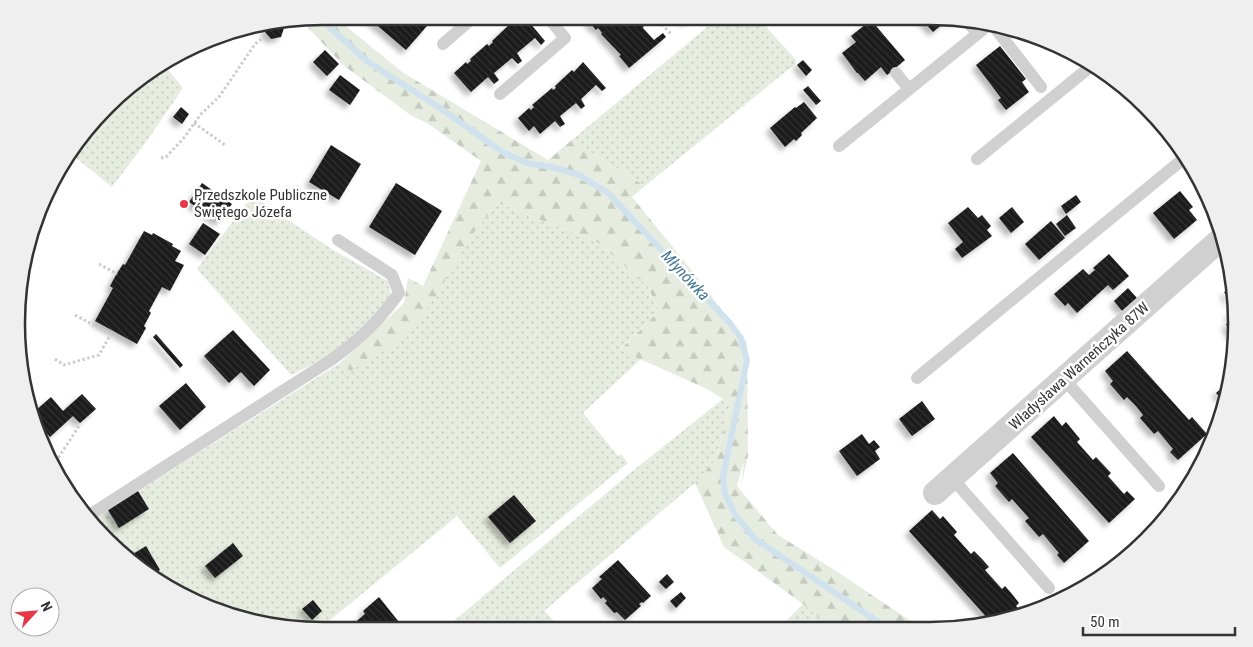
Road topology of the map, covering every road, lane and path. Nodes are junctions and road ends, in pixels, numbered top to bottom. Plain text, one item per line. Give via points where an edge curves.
1 (465, 25) edge
2 (554, 25) edge
3 (662, 25) edge
4 (982, 30) edge
5 (999, 33) edge
6 (671, 34) dead end
7 (265, 38) dead end
8 (443, 44) dead end
9 (1086, 69) edge
10 (896, 73) dead end
11 (1041, 87) dead end
12 (909, 89) junction
13 (500, 94) dead end
14 (194, 123) junction
15 (225, 145) dead end
16 (839, 146) dead end
17 (161, 158) dead end
18 (977, 160) dead end
19 (1180, 161) edge
20 (338, 240) dead end
21 (1217, 243) edge
22 (99, 264) dead end
23 (117, 274) dead end
24 (76, 315) dead end
25 (55, 359) dead end
26 (917, 378) dead end
27 (1064, 379) junction
28 (79, 426) dead end
29 (58, 459) edge
30 (943, 486) joint
31 (1159, 486) dead end
32 (93, 513) edge
33 (1049, 588) dead end

1 - 8 lane
2 - 13 lane via 565,38
3 - 6 path
4 - 12 lane
5 - 11 lane
7 - 14 path via 258,41 224,92
9 - 18 lane
10 - 12 lane
12 - 16 lane
14 - 15 path
14 - 17 path via 183,139 166,157
19 - 26 lane
20 - 32 lane via 392,275 399,293 382,316 331,360
21 - 27 street, Władysława Warneńczyka 87W
22 - 23 path
24 - 25 path via 111,333 99,355 64,365
27 - 30 street, Władysława Warneńczyka 87W
27 - 31 lane
28 - 29 path
30 - 33 lane

